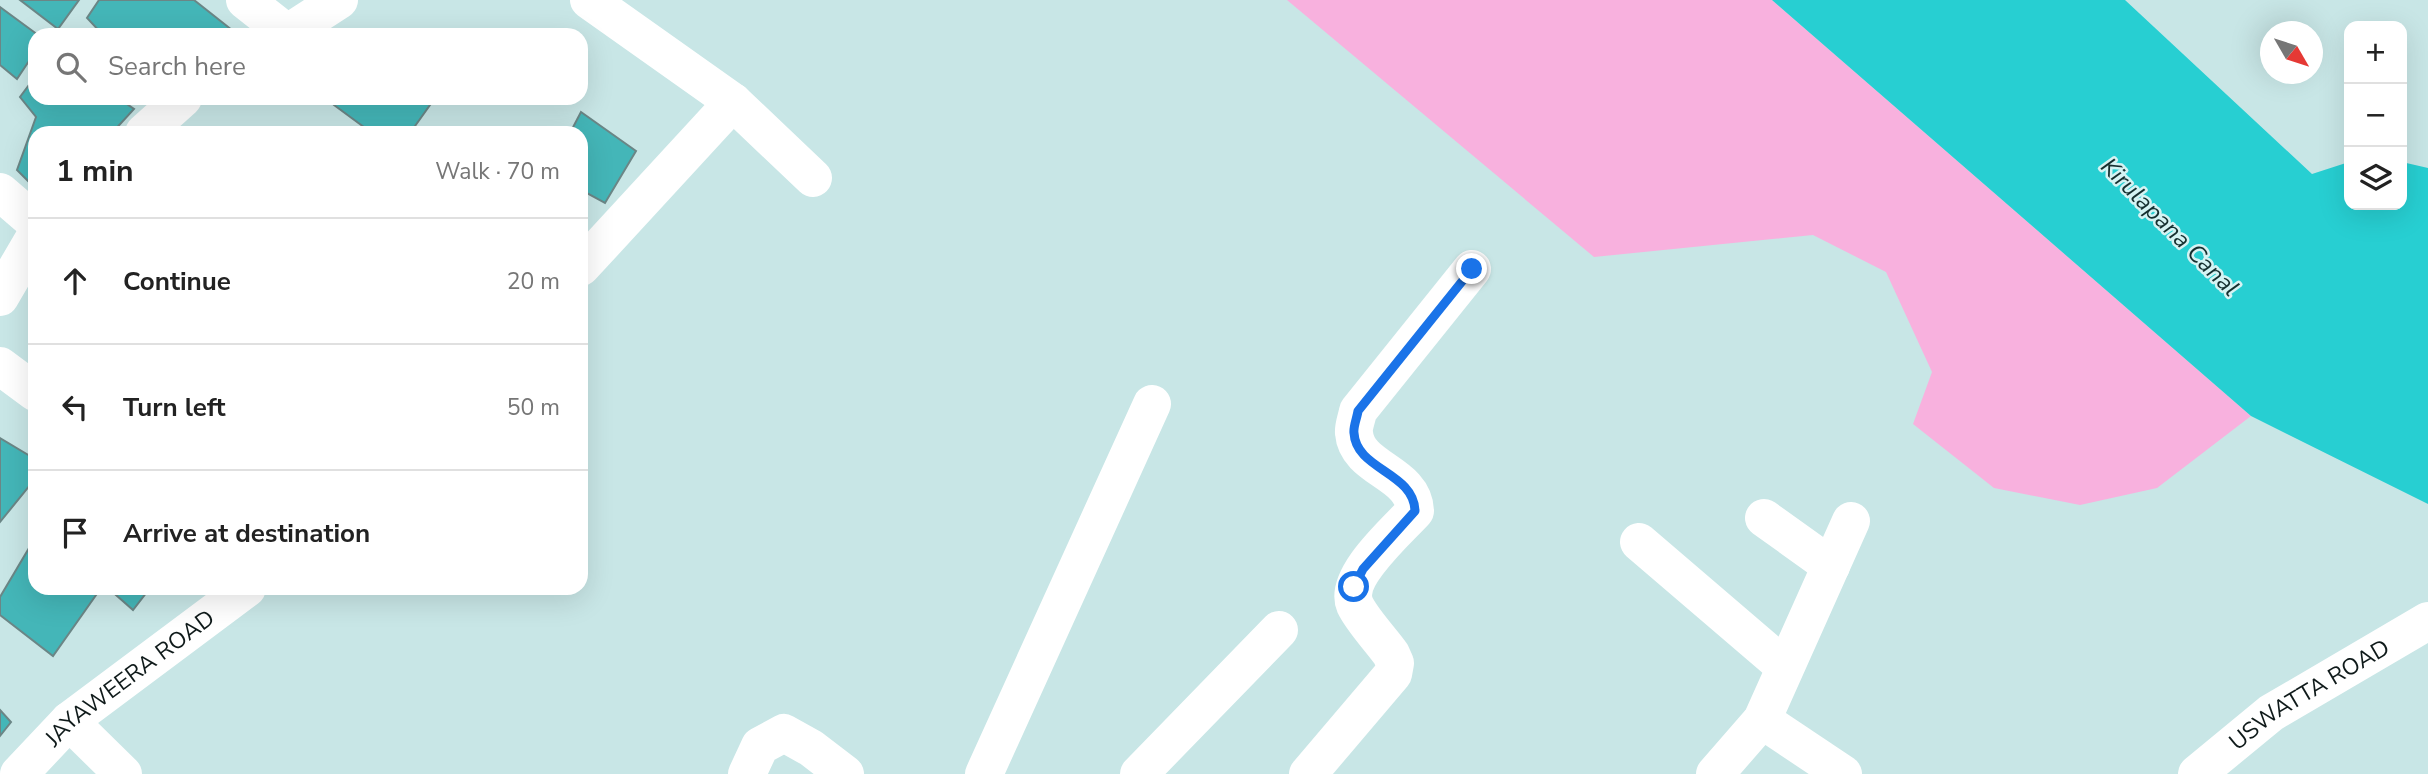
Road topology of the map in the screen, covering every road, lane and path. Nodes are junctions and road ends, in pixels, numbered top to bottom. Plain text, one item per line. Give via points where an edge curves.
1 (244, 0) edge
2 (340, 0) edge
3 (589, 0) edge
4 (279, 28) edge
5 (296, 28) edge
6 (733, 102) junction
7 (175, 105) edge
8 (153, 126) edge
9 (813, 178) dead end
10 (0, 192) edge
11 (28, 216) edge
12 (28, 249) edge
13 (588, 259) edge
14 (1472, 269) dead end
15 (0, 297) edge
16 (0, 366) edge
17 (28, 387) edge
18 (1152, 404) dead end
19 (1764, 518) dead end
20 (1851, 521) dead end
21 (1639, 542) dead end
22 (1831, 566) junction
23 (238, 595) edge
24 (2428, 621) edge
25 (1279, 630) dead end
26 (1785, 667) junction
27 (69, 720) junction
28 (1762, 720) junction
29 (19, 774) edge
30 (123, 774) edge
31 (747, 774) edge
32 (845, 774) edge
33 (984, 774) edge
34 (1139, 774) edge
35 (1308, 774) edge
36 (1715, 774) edge
37 (1843, 774) edge
38 (2197, 774) edge

1 - 4 street
2 - 5 street
3 - 6 street
6 - 9 street
6 - 13 street
7 - 8 street
10 - 11 street
12 - 15 street
14 - 35 street via 1358,411 1353,433 1360,452 1415,499 1415,511 1363,569 1354,587 1354,604 1395,663 1393,674
16 - 17 street
18 - 33 street
19 - 22 street
20 - 22 street
21 - 26 street
22 - 26 street
23 - 27 street, JAYAWEERA ROAD
24 - 38 street, USWATTA ROAD via 2271,713
25 - 34 street
26 - 28 street
27 - 29 street, JAYAWEERA ROAD
27 - 30 street
28 - 36 street
28 - 37 street
31 - 32 street via 760,746 784,733

